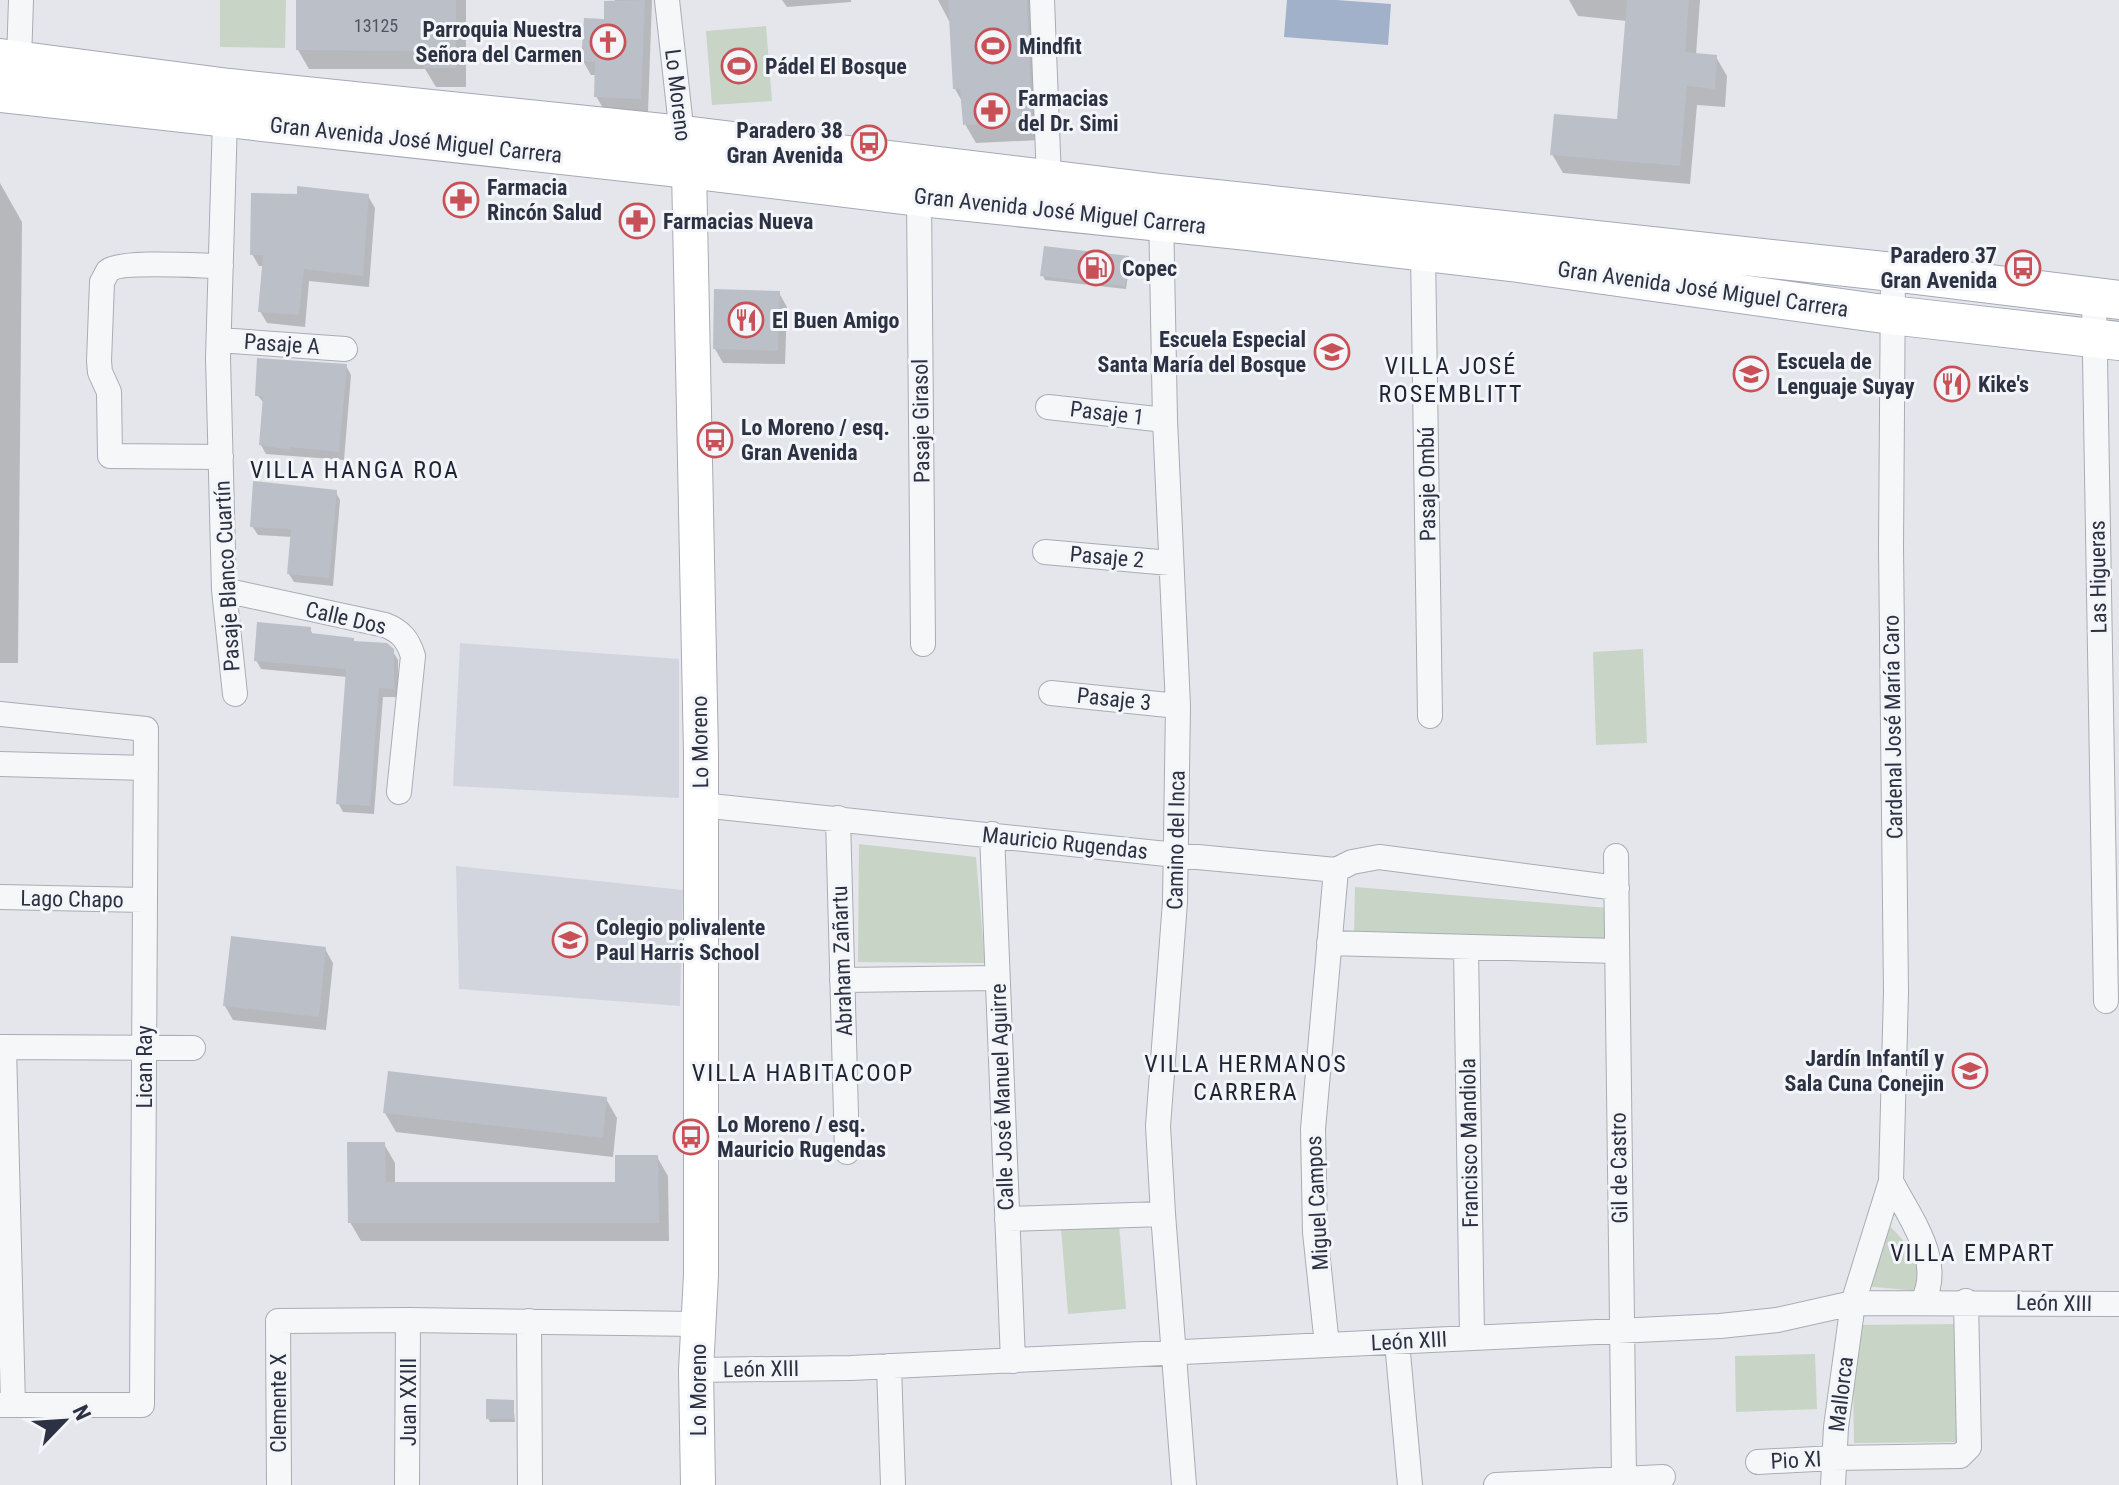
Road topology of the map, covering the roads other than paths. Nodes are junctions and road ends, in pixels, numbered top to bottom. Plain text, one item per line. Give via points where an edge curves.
1 (21, 0) edge
2 (667, 0) edge
3 (1042, 0) edge
4 (9, 59) edge
5 (0, 93) edge
6 (225, 119) junction
7 (686, 152) junction
8 (1049, 179) junction
9 (919, 197) junction
10 (1161, 207) junction
11 (1423, 252) junction
12 (221, 266) junction
13 (1893, 272) junction
14 (2107, 299) edge
15 (1891, 315) junction
16 (2106, 339) edge
17 (219, 340) junction
18 (345, 349) dead end
19 (1048, 407) dead end
20 (1165, 420) junction
21 (221, 457) junction
22 (1045, 552) dead end
23 (1170, 563) junction
24 (224, 590) junction
25 (923, 644) dead end
26 (1051, 693) dead end
27 (235, 694) dead end
28 (1178, 706) junction
29 (0, 714) edge
30 (1430, 716) dead end
31 (0, 764) edge
32 (146, 768) junction
33 (399, 792) dead end
34 (701, 805) junction
35 (838, 818) junction
36 (992, 834) junction
37 (1176, 855) junction
38 (1616, 856) dead end
39 (1336, 870) junction
40 (1617, 888) junction
41 (0, 897) edge
42 (145, 900) junction
43 (1329, 943) junction
44 (1466, 947) junction
45 (1617, 951) junction
46 (996, 978) junction
47 (842, 980) junction
48 (2106, 1001) dead end
49 (2, 1047) edge
50 (144, 1048) junction
51 (193, 1048) dead end
52 (847, 1152) dead end
53 (1891, 1181) junction
54 (1163, 1214) junction
55 (1007, 1219) junction
56 (1966, 1301) junction
57 (1853, 1303) junction
58 (1922, 1303) junction
59 (2119, 1304) edge
60 (408, 1320) junction
61 (529, 1321) junction
62 (698, 1324) junction
63 (1621, 1331) junction
64 (1472, 1338) junction
65 (1397, 1342) junction
66 (1327, 1345) junction
67 (1173, 1353) junction
68 (1013, 1361) junction
69 (889, 1366) junction
70 (696, 1370) junction
71 (7, 1405) edge
72 (1834, 1458) junction
73 (1758, 1462) dead end
74 (1663, 1477) dead end
75 (1624, 1479) junction
76 (279, 1485) edge
77 (407, 1485) edge
78 (530, 1485) edge
79 (698, 1485) edge
80 (893, 1485) edge
81 (1184, 1485) edge
82 (1410, 1485) edge
83 (1496, 1485) edge
84 (1833, 1485) edge

1 - 4 street
2 - 7 street, Lo Moreno
3 - 8 street
4 - 7 main road, Gran Avenida José Miguel Carrera
5 - 6 main road, Gran Avenida José Miguel Carrera
6 - 7 main road, Gran Avenida José Miguel Carrera
6 - 12 street, Pasaje Blanco Cuartín
7 - 8 main road, Gran Avenida José Miguel Carrera
7 - 9 main road, Gran Avenida José Miguel Carrera
7 - 34 street, Lo Moreno
8 - 10 main road, Gran Avenida José Miguel Carrera
9 - 10 main road, Gran Avenida José Miguel Carrera
9 - 25 street, Pasaje Girasol
10 - 11 main road, Gran Avenida José Miguel Carrera
10 - 13 main road, Gran Avenida José Miguel Carrera
10 - 20 street, Camino del Inca
11 - 15 main road, Gran Avenida José Miguel Carrera
11 - 30 street, Pasaje Ombú
12 - 17 street, Pasaje Blanco Cuartín
12 - 21 street, Pasaje Blanco Cuartín via 133,265 108,271 102,282 99,361 109,392 110,456
13 - 14 main road, Gran Avenida José Miguel Carrera
13 - 15 street, Cardenal José María Caro
14 - 16 street, Las Higueras
15 - 16 main road, Gran Avenida José Miguel Carrera
15 - 53 street, Cardenal José María Caro via 1896,992
16 - 48 street, Las Higueras
17 - 18 street, Pasaje A
17 - 21 street, Pasaje Blanco Cuartín
19 - 20 street, Pasaje 1
20 - 23 street, Camino del Inca
21 - 24 street, Pasaje Blanco Cuartín
22 - 23 street, Pasaje 2
23 - 28 street, Camino del Inca
24 - 27 street, Pasaje Blanco Cuartín
24 - 33 street, Calle Dos via 385,625 409,642 413,656
26 - 28 street, Pasaje 3
28 - 37 street, Camino del Inca
29 - 32 street, Lican Ray via 146,729
31 - 32 street
32 - 42 street, Lican Ray
34 - 35 street, Mauricio Rugendas
34 - 62 street, Lo Moreno
35 - 36 street, Mauricio Rugendas
35 - 47 street, Abraham Zañartu
36 - 37 street, Mauricio Rugendas
36 - 46 street, Calle José Manuel Aguirre
37 - 39 street, Mauricio Rugendas
37 - 54 street, Camino del Inca via 1159,1099
38 - 40 street, Gil de Castro
39 - 40 street, Mauricio Rugendas via 1379,857
39 - 43 street, Miguel Campos
40 - 45 street, Gil de Castro
41 - 42 street, Lago Chapo
42 - 50 street, Lican Ray
43 - 44 street
43 - 66 street, Miguel Campos via 1313,1129 1315,1232
44 - 45 street
44 - 64 street, Francisco Mandiola
45 - 63 street, Gil de Castro
46 - 47 street
46 - 55 street, Calle José Manuel Aguirre
47 - 52 street, Abraham Zañartu
49 - 50 street
49 - 71 street
50 - 51 street
50 - 71 street, Lican Ray via 142,1405
53 - 57 street, Cardenal José María Caro
53 - 58 street, Cardenal José María Caro via 1930,1263 1929,1290
54 - 55 street
54 - 67 street, Camino del Inca
55 - 68 street, Calle José Manuel Aguirre
56 - 58 street, León XIII
56 - 59 street, León XIII
56 - 72 street, Pio XI via 1967,1451 1960,1456
57 - 58 street, León XIII
57 - 63 street, León XIII via 1748,1324
57 - 72 street, Mallorca
60 - 61 street
60 - 76 street, Clemente X via 278,1321
60 - 77 street, Juan XXIII
61 - 62 street
61 - 78 street
62 - 70 street, Lo Moreno
63 - 64 street, León XIII
63 - 75 street, Gil de Castro
64 - 65 street, León XIII
65 - 66 street, León XIII
65 - 82 street
66 - 67 street, León XIII
67 - 68 street, León XIII
67 - 81 street, Camino del Inca
68 - 69 street, León XIII
69 - 70 street, León XIII
69 - 80 street
70 - 79 street, Lo Moreno
72 - 73 street, Pio XI
72 - 84 street, Mallorca
74 - 75 street
75 - 83 street

